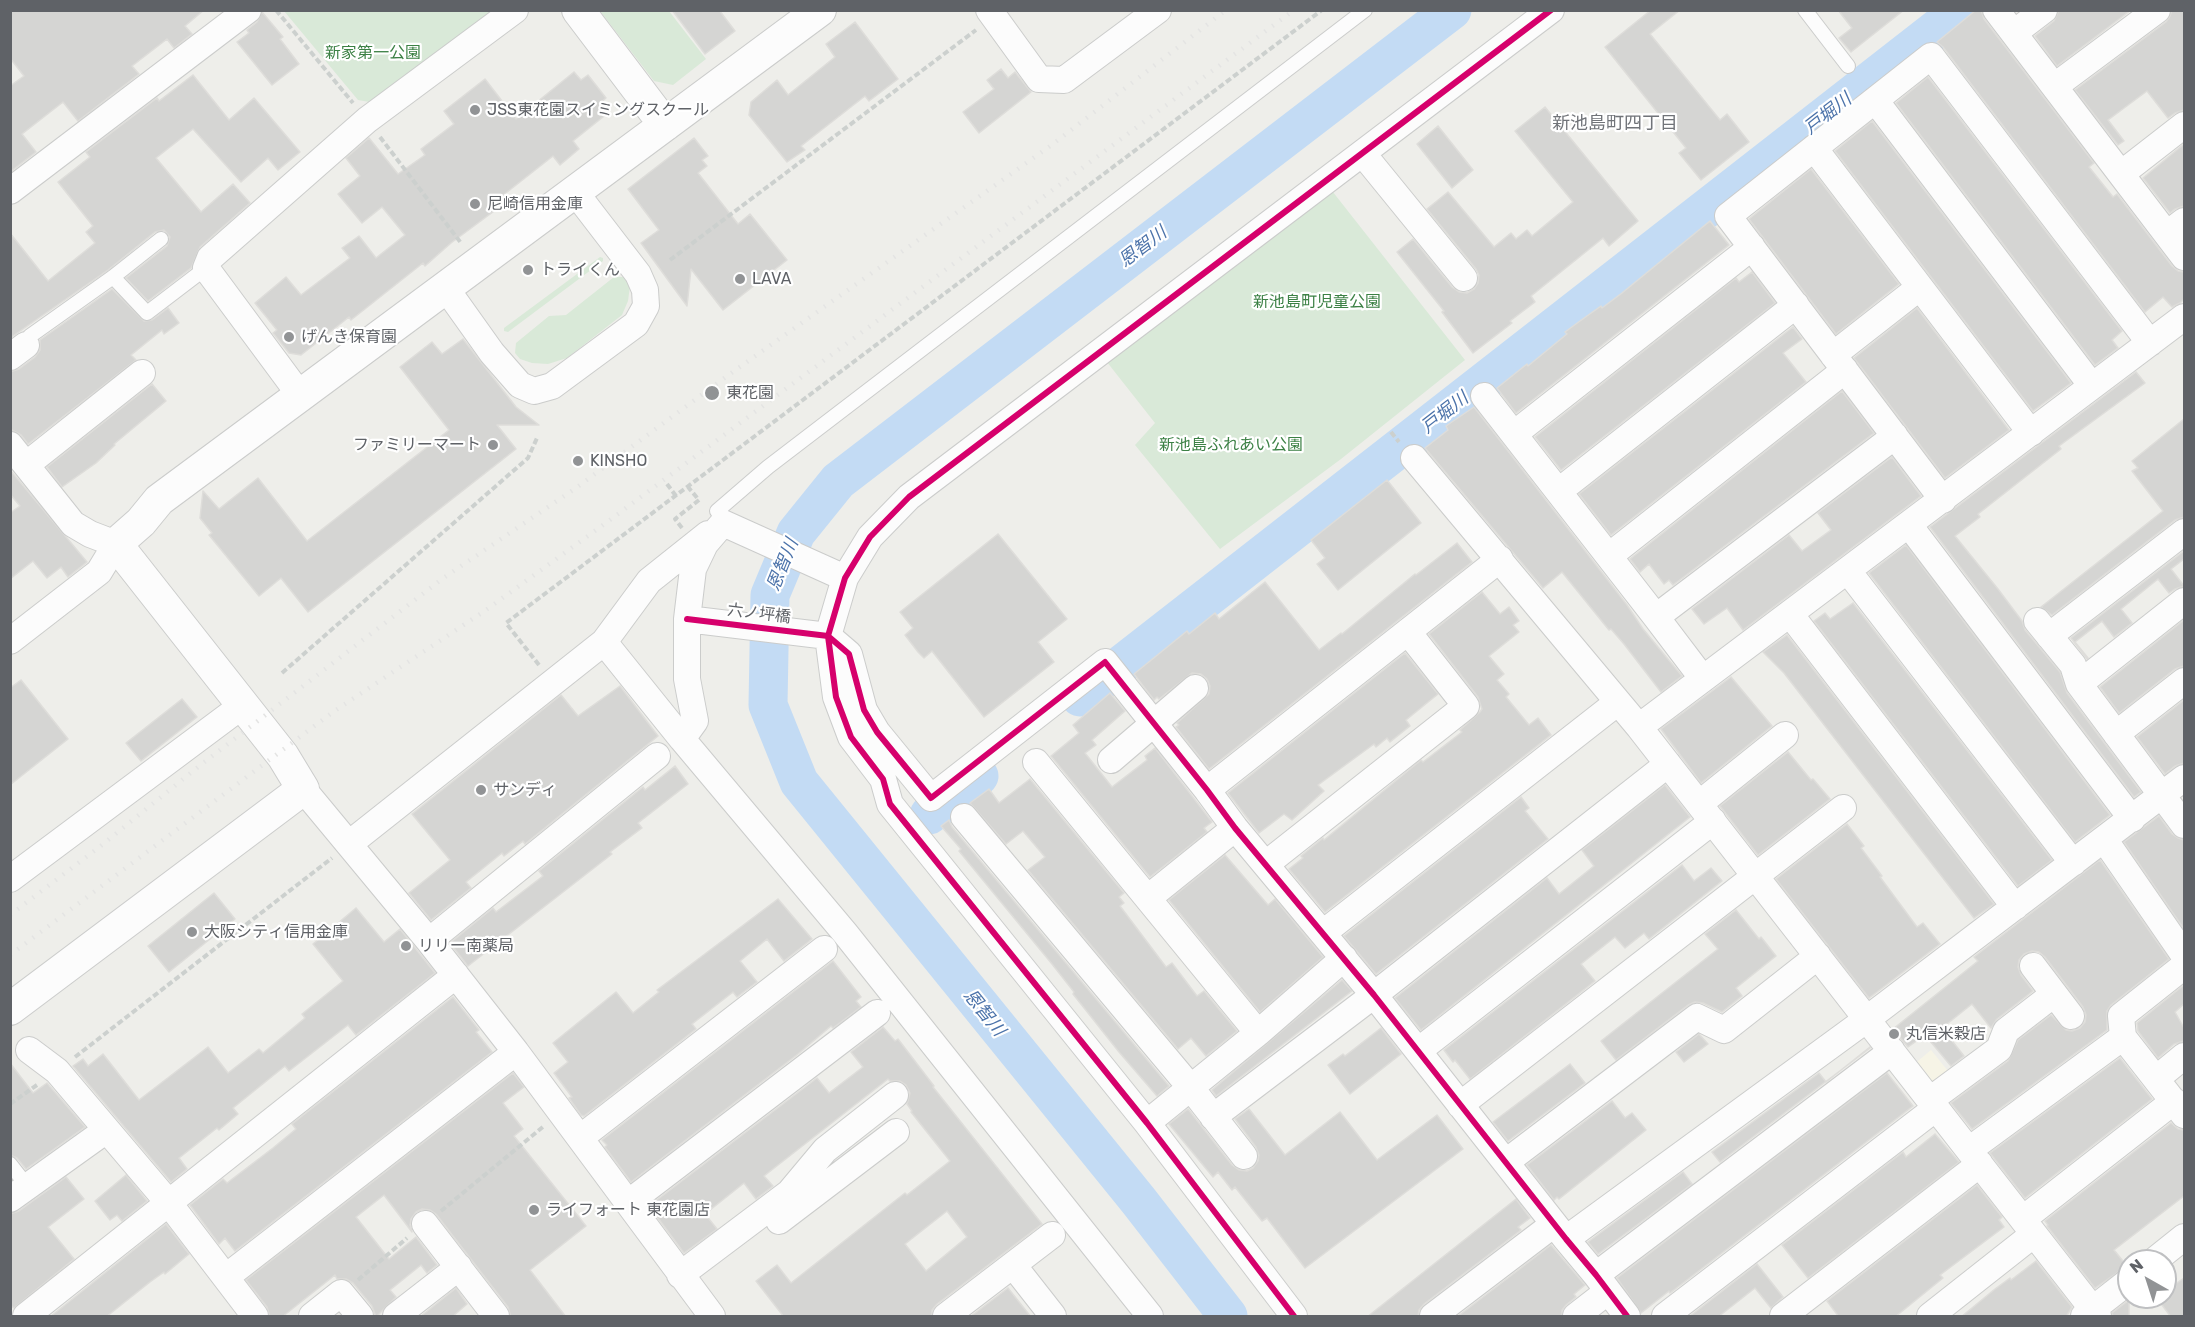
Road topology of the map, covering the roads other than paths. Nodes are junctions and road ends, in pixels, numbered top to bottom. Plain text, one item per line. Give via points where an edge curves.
1 (248, 10) edge
2 (515, 10) edge
3 (578, 10) edge
4 (820, 10) edge
5 (1158, 10) edge
6 (1365, 10) edge
7 (1551, 10) edge
8 (1806, 10) edge
9 (1996, 10) edge
10 (2044, 10) edge
11 (2157, 10) edge
12 (991, 14) edge
13 (2014, 33) junction
14 (1848, 66) dead end
15 (2055, 86) junction
16 (1875, 100) junction
17 (665, 125) junction
18 (2184, 125) edge
19 (1814, 148) junction
20 (1363, 153) junction
21 (2121, 174) junction
22 (10, 191) edge
23 (574, 192) junction
24 (2176, 228) edge
25 (161, 239) dead end
26 (1752, 247) junction
27 (2184, 257) edge
28 (206, 268) junction
29 (113, 277) junction
30 (1464, 278) dead end
31 (445, 287) junction
32 (1920, 287) junction
33 (1796, 305) junction
34 (2184, 317) edge
35 (2150, 343) junction
36 (18, 351) edge
37 (1839, 363) junction
38 (141, 373) dead end
39 (2092, 386) junction
40 (300, 395) junction
41 (1484, 396) dead end
42 (2031, 433) junction
43 (1514, 434) junction
44 (1895, 436) junction
45 (10, 445) edge
46 (1414, 458) dead end
47 (26, 465) junction
48 (1559, 491) junction
49 (1943, 500) junction
50 (720, 517) junction
51 (1909, 525) junction
52 (2184, 532) edge
53 (116, 544) junction
54 (1609, 556) junction
55 (1500, 560) junction
56 (1848, 571) junction
57 (845, 578) junction
58 (2184, 601) edge
59 (1790, 614) junction
60 (1656, 617) junction
61 (687, 620) junction
62 (1408, 632) junction
63 (828, 636) junction
64 (10, 641) edge
65 (604, 642) junction
66 (1703, 679) junction
67 (2184, 681) edge
68 (2079, 684) junction
69 (1195, 688) dead end
70 (1618, 702) junction
71 (243, 705) junction
72 (1155, 723) junction
73 (1639, 727) junction
74 (2116, 734) junction
75 (1785, 735) dead end
76 (682, 739) junction
77 (657, 756) dead end
78 (1111, 760) dead end
79 (1036, 762) dead end
80 (1668, 764) junction
81 (2184, 778) edge
82 (303, 789) junction
83 (1207, 790) junction
84 (2162, 796) junction
85 (1842, 808) dead end
86 (1706, 813) junction
87 (964, 817) dead end
88 (2132, 819) junction
89 (2184, 825) edge
90 (1235, 828) junction
91 (2104, 839) junction
92 (342, 850) junction
93 (2073, 863) junction
94 (1266, 864) junction
95 (1756, 876) junction
96 (10, 879) edge
97 (1148, 898) junction
98 (2015, 907) junction
99 (1323, 933) junction
100 (429, 941) junction
101 (824, 949) dead end
102 (2184, 955) edge
103 (1818, 956) junction
104 (1344, 958) junction
105 (2033, 966) dead end
106 (2184, 966) edge
107 (456, 975) junction
108 (2054, 994) junction
109 (1374, 995) junction
110 (10, 1009) edge
111 (877, 1013) dead end
112 (2071, 1016) dead end
113 (1867, 1019) junction
114 (1258, 1033) junction
115 (2123, 1037) junction
116 (29, 1050) dead end
117 (1418, 1051) junction
118 (1892, 1051) junction
119 (516, 1052) junction
120 (2184, 1056) edge
121 (2156, 1079) junction
122 (1191, 1088) junction
123 (895, 1095) dead end
124 (1933, 1104) junction
125 (1460, 1105) junction
126 (2179, 1108) edge
127 (1214, 1117) junction
128 (1147, 1123) junction
129 (105, 1131) junction
130 (896, 1132) dead end
131 (580, 1138) junction
132 (1244, 1156) dead end
133 (1975, 1157) junction
134 (1506, 1162) junction
135 (10, 1164) edge
136 (19, 1193) edge
137 (168, 1202) junction
138 (628, 1203) junction
139 (424, 1224) road end
140 (2029, 1226) junction
141 (1560, 1232) junction
142 (1052, 1235) dead end
143 (2184, 1237) edge
144 (2169, 1249) edge
145 (1013, 1265) junction
146 (459, 1267) junction
147 (226, 1277) junction
148 (685, 1282) junction
149 (1602, 1284) junction
150 (2117, 1292) edge
151 (2092, 1314) edge
152 (26, 1317) edge
153 (255, 1317) edge
154 (312, 1317) edge
155 (360, 1317) edge
156 (396, 1317) edge
157 (496, 1317) edge
158 (712, 1317) edge
159 (946, 1317) edge
160 (1053, 1317) edge
161 (1150, 1317) edge
162 (1294, 1317) edge
163 (1433, 1317) edge
164 (1576, 1317) edge
165 (1627, 1317) edge
166 (1665, 1317) edge
167 (1783, 1317) edge
168 (1930, 1317) edge

1 - 22 street
2 - 28 street via 367,120 210,258
3 - 17 street
4 - 17 street
5 - 12 street via 1064,80 1039,79
6 - 50 lane via 777,460
7 - 20 street
8 - 14 lane
9 - 13 street
10 - 13 street
11 - 15 street
13 - 15 street
15 - 21 street
16 - 19 street
16 - 35 street via 1931,56
16 - 39 street
17 - 23 street
18 - 21 street
19 - 26 street via 1728,216
19 - 32 street
20 - 30 street
20 - 57 street via 909,497 870,537
21 - 24 street
23 - 31 street
23 - 31 street via 638,274 646,306 636,324 552,386 534,391 520,385
24 - 27 street
25 - 29 lane
26 - 33 street
26 - 43 street
28 - 29 lane via 147,313
28 - 40 street
29 - 36 lane via 30,336
31 - 40 street
32 - 37 street
32 - 42 street
33 - 37 street
33 - 48 street
34 - 35 street
35 - 39 street
37 - 44 street
37 - 54 street
38 - 47 street
39 - 42 street
40 - 53 street via 159,500
41 - 43 street
42 - 49 street
43 - 48 street
44 - 49 street
44 - 60 street
45 - 47 street
46 - 55 street
47 - 53 street via 74,524
48 - 54 street
49 - 51 street
50 - 57 street
50 - 61 street via 693,569
50 - 65 street via 649,581
51 - 56 street
51 - 88 street
52 - 68 street via 2043,628 2073,665
53 - 64 street via 99,572
53 - 71 street
54 - 60 street
55 - 62 street
55 - 70 street
56 - 59 street
56 - 93 street
57 - 63 street
58 - 68 street
59 - 66 street
59 - 98 street
60 - 66 street
61 - 63 street, 六ノ坪橋
61 - 76 street via 687,679 695,721
62 - 83 street
62 - 94 street via 1466,706
63 - 72 street via 849,654 864,710 877,732 931,798 1105,662
63 - 128 street via 836,697 847,727 883,779 890,804
65 - 76 street
65 - 92 street
66 - 73 street
67 - 74 street
68 - 74 street
69 - 72 street
70 - 73 street
70 - 99 street
71 - 82 street
71 - 96 street
72 - 78 street
72 - 83 street
73 - 80 street
74 - 84 street
75 - 86 street
76 - 161 street via 867,960
77 - 100 street
79 - 97 street
80 - 86 street
80 - 109 street
81 - 84 street
82 - 92 street
82 - 110 street
83 - 90 street
84 - 88 street
84 - 89 street
85 - 95 street
86 - 95 street
86 - 117 street
87 - 122 street
88 - 91 street
90 - 94 street
90 - 97 street
91 - 93 street
91 - 102 street
92 - 100 street
93 - 98 street
94 - 99 street
95 - 103 street
95 - 125 street
97 - 114 street
98 - 113 street
99 - 104 street
100 - 107 street
101 - 131 street
103 - 113 street
103 - 134 street via 1724,1030 1697,1017
104 - 109 street
104 - 114 street
105 - 108 street
106 - 115 street via 2121,1016
107 - 119 street
107 - 137 street
108 - 112 street
108 - 124 street via 2006,1031 1999,1049
109 - 117 street
109 - 127 street
111 - 138 street
113 - 118 street
113 - 141 street
114 - 122 street
115 - 121 street
115 - 133 street
116 - 129 street via 57,1071
117 - 125 street
118 - 124 street
118 - 149 street
119 - 131 street
119 - 147 street
120 - 121 street
121 - 126 street
122 - 127 street
122 - 128 street
123 - 148 street via 825,1150 789,1193
124 - 133 street
124 - 166 street
125 - 134 street
126 - 140 street
127 - 132 street
128 - 162 street
129 - 136 street
129 - 137 street
130 - 148 street
131 - 138 street
133 - 140 street
133 - 167 street
134 - 141 street
135 - 136 lane
137 - 147 street
137 - 152 street
138 - 148 street
139 - 146 street
140 - 151 street
140 - 168 street
141 - 149 street
141 - 163 street
142 - 145 street
143 - 144 street
145 - 159 street
145 - 160 street
146 - 156 street
146 - 157 street
147 - 153 street
148 - 158 street
149 - 164 street
149 - 165 street
150 - 151 street
154 - 155 street via 341,1293

